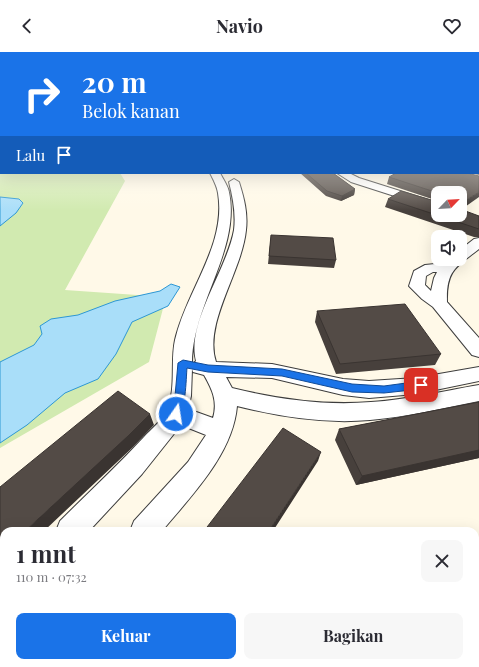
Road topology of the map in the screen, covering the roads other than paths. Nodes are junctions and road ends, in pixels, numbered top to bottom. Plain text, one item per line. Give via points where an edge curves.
1 (215, 174) edge
2 (229, 174) edge
3 (344, 174) edge
4 (431, 204) edge
5 (479, 242) edge
6 (467, 252) edge
7 (437, 266) edge
8 (451, 266) edge
9 (438, 303) junction
10 (479, 350) edge
11 (183, 363) junction
12 (208, 368) junction
13 (479, 374) edge
14 (479, 393) edge
15 (225, 395) junction
16 (176, 414) junction
17 (220, 430) junction
18 (74, 527) edge
19 (147, 527) edge

1 - 11 street via 227,204 224,229 184,338
2 - 12 street via 235,184 240,206 241,230 237,249 204,336 204,354
3 - 4 street via 355,180
5 - 6 street
7 - 9 street via 420,274 417,286
8 - 9 street via 439,280
9 - 10 street
11 - 12 street
11 - 16 street
12 - 13 street via 271,371 352,388 374,390 421,385
12 - 15 street
14 - 15 street via 391,409 356,412 277,407
15 - 17 street via 226,410
16 - 17 street
16 - 18 street via 136,464
17 - 19 street via 203,463

